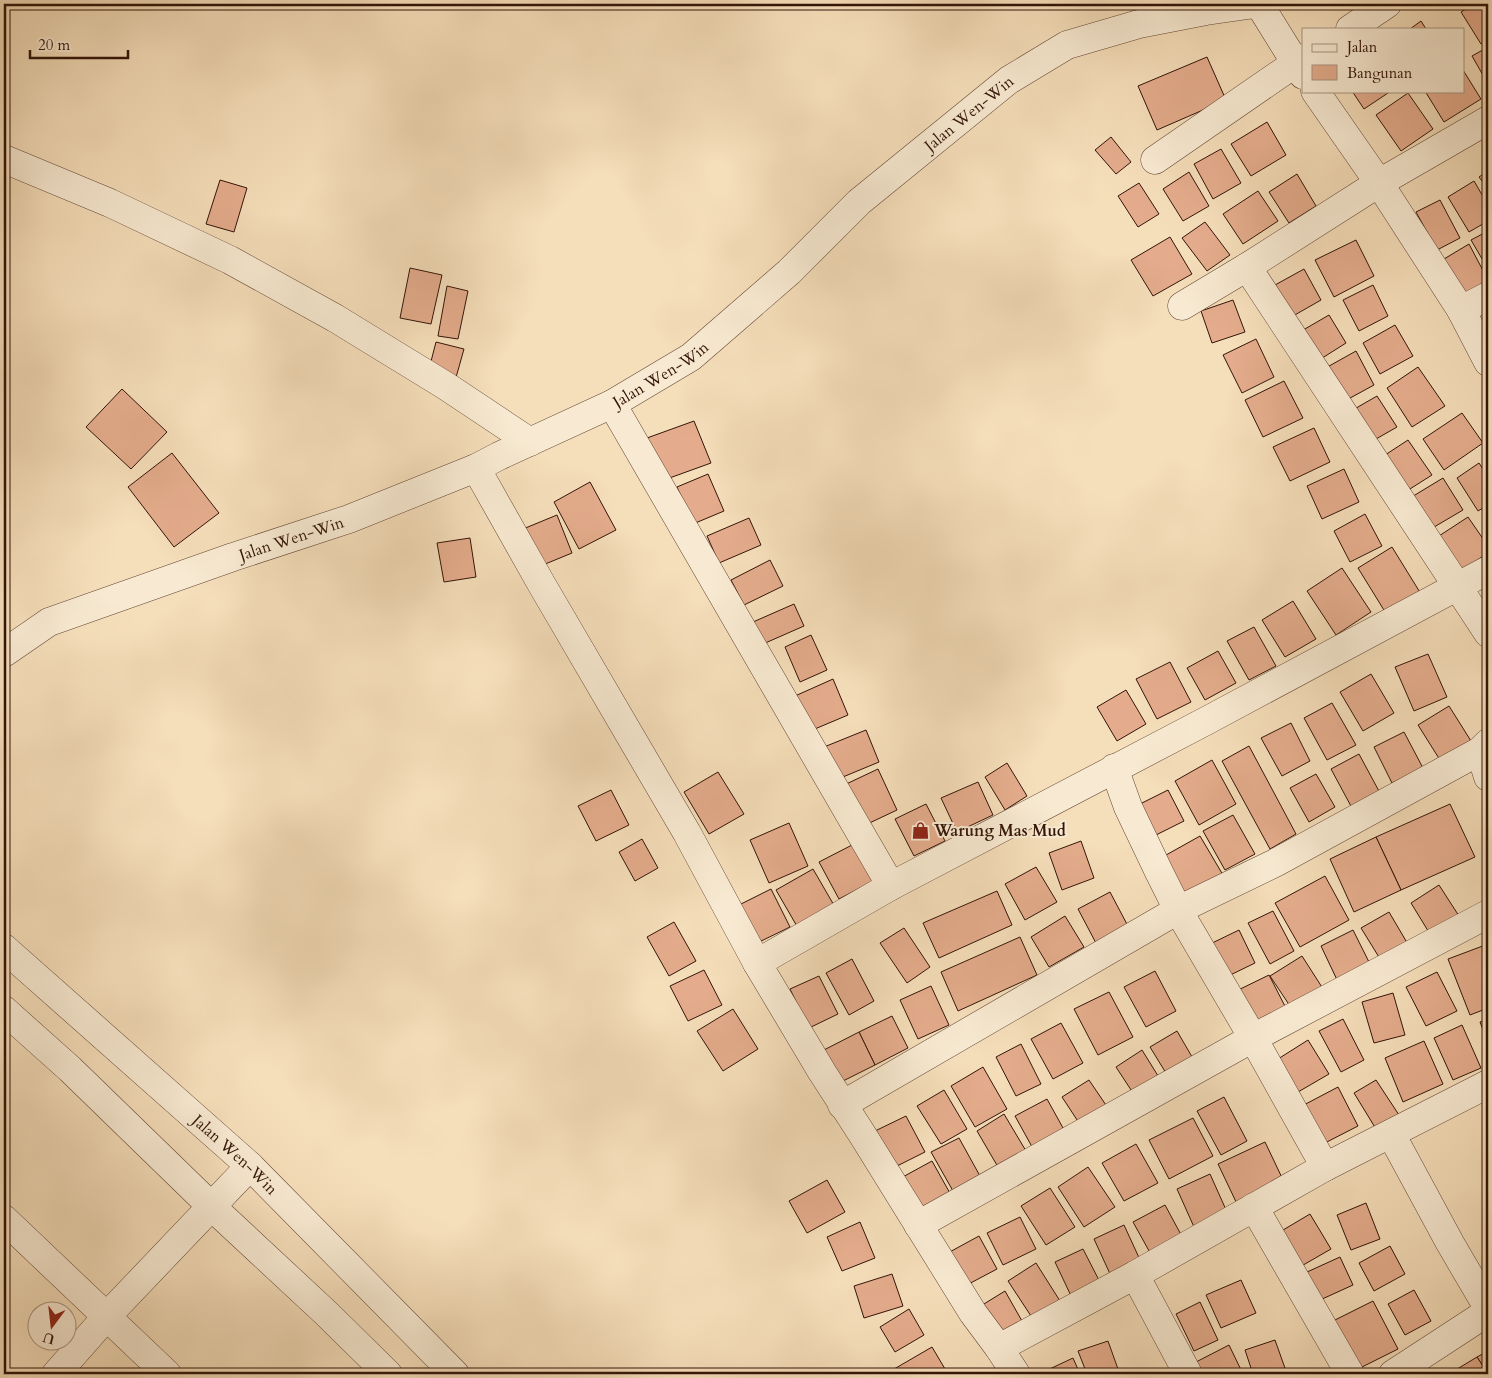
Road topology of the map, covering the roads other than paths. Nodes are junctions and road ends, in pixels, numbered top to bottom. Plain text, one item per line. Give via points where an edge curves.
1 (1255, 4) edge
2 (1259, 4) edge
3 (1386, 4) edge
4 (1351, 28) edge
5 (1301, 66) edge
6 (1316, 92) edge
7 (1488, 120) edge
8 (4, 159) edge
9 (1154, 160) dead end
10 (1379, 183) junction
11 (1247, 267) junction
12 (1488, 296) edge
13 (1182, 306) dead end
14 (1461, 310) junction
15 (1488, 362) edge
16 (612, 404) junction
17 (530, 442) junction
18 (476, 468) junction
19 (1488, 570) edge
20 (1457, 586) junction
21 (1488, 633) edge
22 (4, 653) edge
23 (1484, 747) edge
24 (1114, 768) junction
25 (1488, 776) edge
26 (891, 886) junction
27 (1178, 910) junction
28 (1488, 914) edge
29 (4, 948) edge
30 (757, 963) junction
31 (4, 1010) edge
32 (1253, 1038) junction
33 (1488, 1084) edge
34 (842, 1104) junction
35 (1391, 1134) junction
36 (250, 1166) junction
37 (1326, 1168) junction
38 (211, 1206) junction
39 (1254, 1207) junction
40 (4, 1219) edge
41 (918, 1225) junction
42 (1135, 1275) junction
43 (1488, 1310) edge
44 (107, 1316) junction
45 (999, 1348) junction
46 (56, 1374) edge
47 (167, 1374) edge
48 (388, 1374) edge
49 (455, 1374) edge
50 (1016, 1374) edge
51 (1188, 1374) edge
52 (1350, 1374) edge
53 (1392, 1374) edge

1 - 16 street, Jalan Wen-Win via 1139,24 1076,43 1009,80 859,202 789,272 691,357
2 - 5 street
3 - 4 street
5 - 9 street
6 - 10 street
7 - 10 street
8 - 17 street via 110,203 230,260 344,324
10 - 11 street
10 - 14 street
11 - 13 street
11 - 20 street
12 - 14 street
14 - 15 street
16 - 17 street, Jalan Wen-Win
16 - 26 street
17 - 18 street, Jalan Wen-Win
18 - 22 street, Jalan Wen-Win via 349,519 49,622
18 - 30 street via 687,833
19 - 20 street
20 - 21 street
20 - 24 street
23 - 25 street
23 - 27 street via 1275,863
24 - 26 street
24 - 27 street via 1128,807
26 - 30 street
27 - 32 street
27 - 34 street
28 - 32 street
29 - 36 street, Jalan Wen-Win
30 - 34 street
31 - 38 street via 70,1069
32 - 37 street
32 - 41 street
33 - 35 street
34 - 41 street
35 - 37 street
35 - 43 street
36 - 38 street
36 - 49 street, Jalan Wen-Win
37 - 39 street
38 - 44 street
38 - 48 street
39 - 42 street
39 - 52 street
40 - 44 street
41 - 45 street
42 - 45 street
42 - 51 street
43 - 53 street
44 - 46 street
44 - 47 street
45 - 50 street

